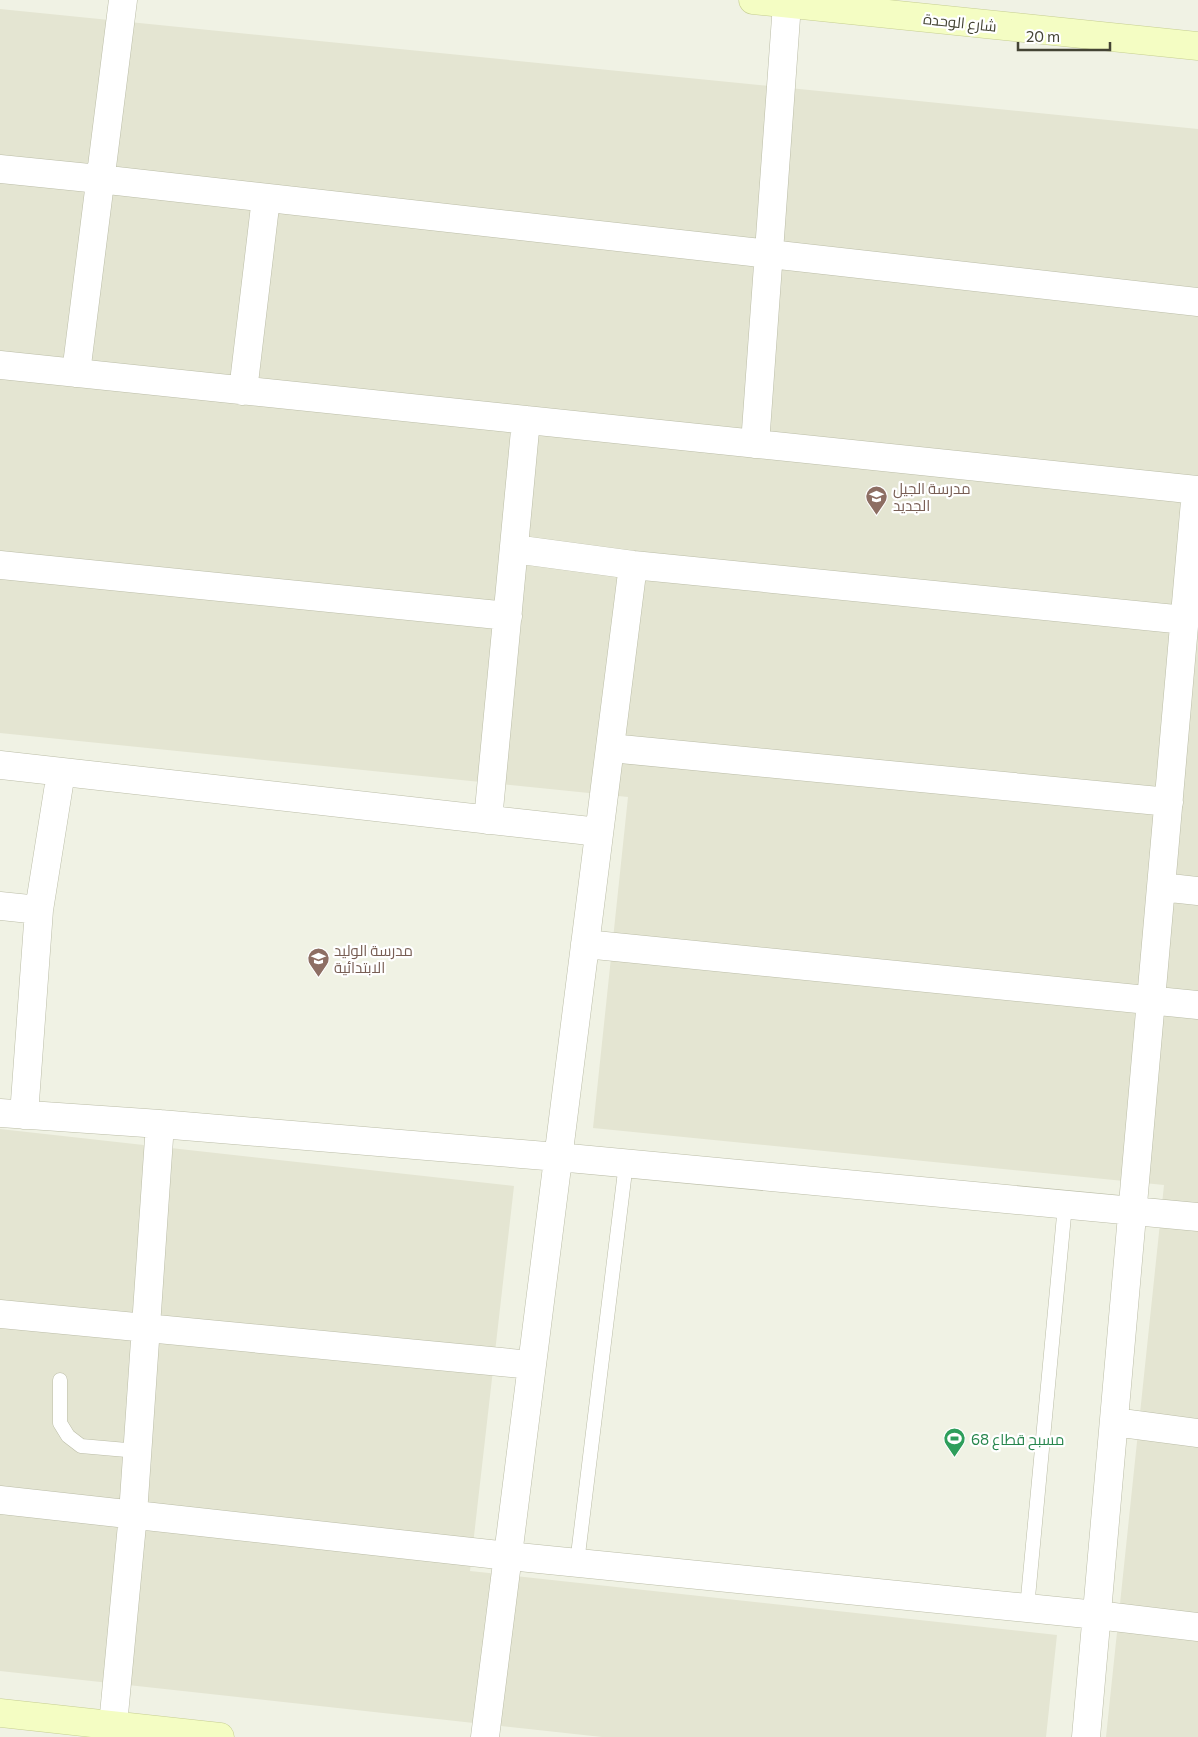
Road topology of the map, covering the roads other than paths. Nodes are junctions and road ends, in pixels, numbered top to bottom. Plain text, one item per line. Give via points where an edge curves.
1 (123, 0) edge
2 (753, 0) edge
3 (787, 4) junction
4 (878, 6) edge
5 (1198, 46) edge
6 (0, 170) edge
7 (100, 179) junction
8 (266, 198) junction
9 (769, 254) junction
10 (1198, 302) edge
11 (0, 365) edge
12 (76, 373) junction
13 (243, 390) junction
14 (526, 420) junction
15 (755, 444) junction
16 (1197, 490) edge
17 (514, 549) junction
18 (0, 565) edge
19 (633, 565) junction
20 (508, 616) junction
21 (1185, 620) junction
22 (1189, 682) edge
23 (610, 748) junction
24 (0, 765) edge
25 (61, 772) junction
26 (1169, 802) junction
27 (488, 820) junction
28 (599, 832) junction
29 (1161, 886) junction
30 (1198, 891) edge
31 (0, 906) edge
32 (39, 910) junction
33 (585, 944) junction
34 (1151, 1000) junction
35 (1198, 1005) edge
36 (12, 1114) edge
37 (160, 1124) junction
38 (558, 1156) junction
39 (626, 1163) junction
40 (1066, 1205) junction
41 (1132, 1211) junction
42 (1198, 1218) edge
43 (1, 1319) edge
44 (146, 1328) junction
45 (532, 1365) junction
46 (60, 1380) dead end
47 (1114, 1422) junction
48 (1198, 1433) edge
49 (138, 1451) junction
50 (0, 1500) edge
51 (133, 1514) junction
52 (508, 1556) junction
53 (577, 1563) junction
54 (1027, 1608) junction
55 (1097, 1615) junction
56 (1198, 1627) edge
57 (0, 1712) edge
58 (113, 1725) junction
59 (220, 1737) edge
60 (485, 1737) edge
61 (1086, 1737) edge

1 - 7 street
2 - 3 street, شارع الوحدة
3 - 4 street, شارع الوحدة
3 - 9 street
4 - 5 street, شارع الوحدة
6 - 7 street
7 - 8 street
7 - 12 street
8 - 9 street
8 - 13 street
9 - 10 street
9 - 15 street
11 - 12 street
12 - 13 street
13 - 14 street
14 - 15 street
14 - 17 street
15 - 16 street
16 - 21 street
17 - 19 street
17 - 20 street
18 - 20 street
19 - 21 street
19 - 23 street
20 - 27 street
21 - 22 street
22 - 26 street
23 - 26 street
23 - 28 street
24 - 25 street
25 - 27 street
25 - 32 street
26 - 29 street
27 - 28 street
28 - 33 street
29 - 30 street
29 - 34 street
31 - 32 street
32 - 36 street
33 - 34 street
33 - 38 street
34 - 35 street
34 - 41 street
36 - 37 street
37 - 38 street
37 - 44 street
38 - 39 street
38 - 45 street
39 - 40 street
39 - 53 lane
40 - 41 street
40 - 54 lane
41 - 42 street
41 - 47 street
43 - 44 street
44 - 45 street
44 - 49 street
45 - 52 street
46 - 49 lane via 60,1423 68,1436 81,1446
47 - 48 street
47 - 55 street
49 - 51 street
50 - 51 street
51 - 52 street
51 - 58 street
52 - 53 street
52 - 60 street
53 - 54 street
54 - 55 street
55 - 56 street
55 - 61 street
57 - 58 street
58 - 59 street

